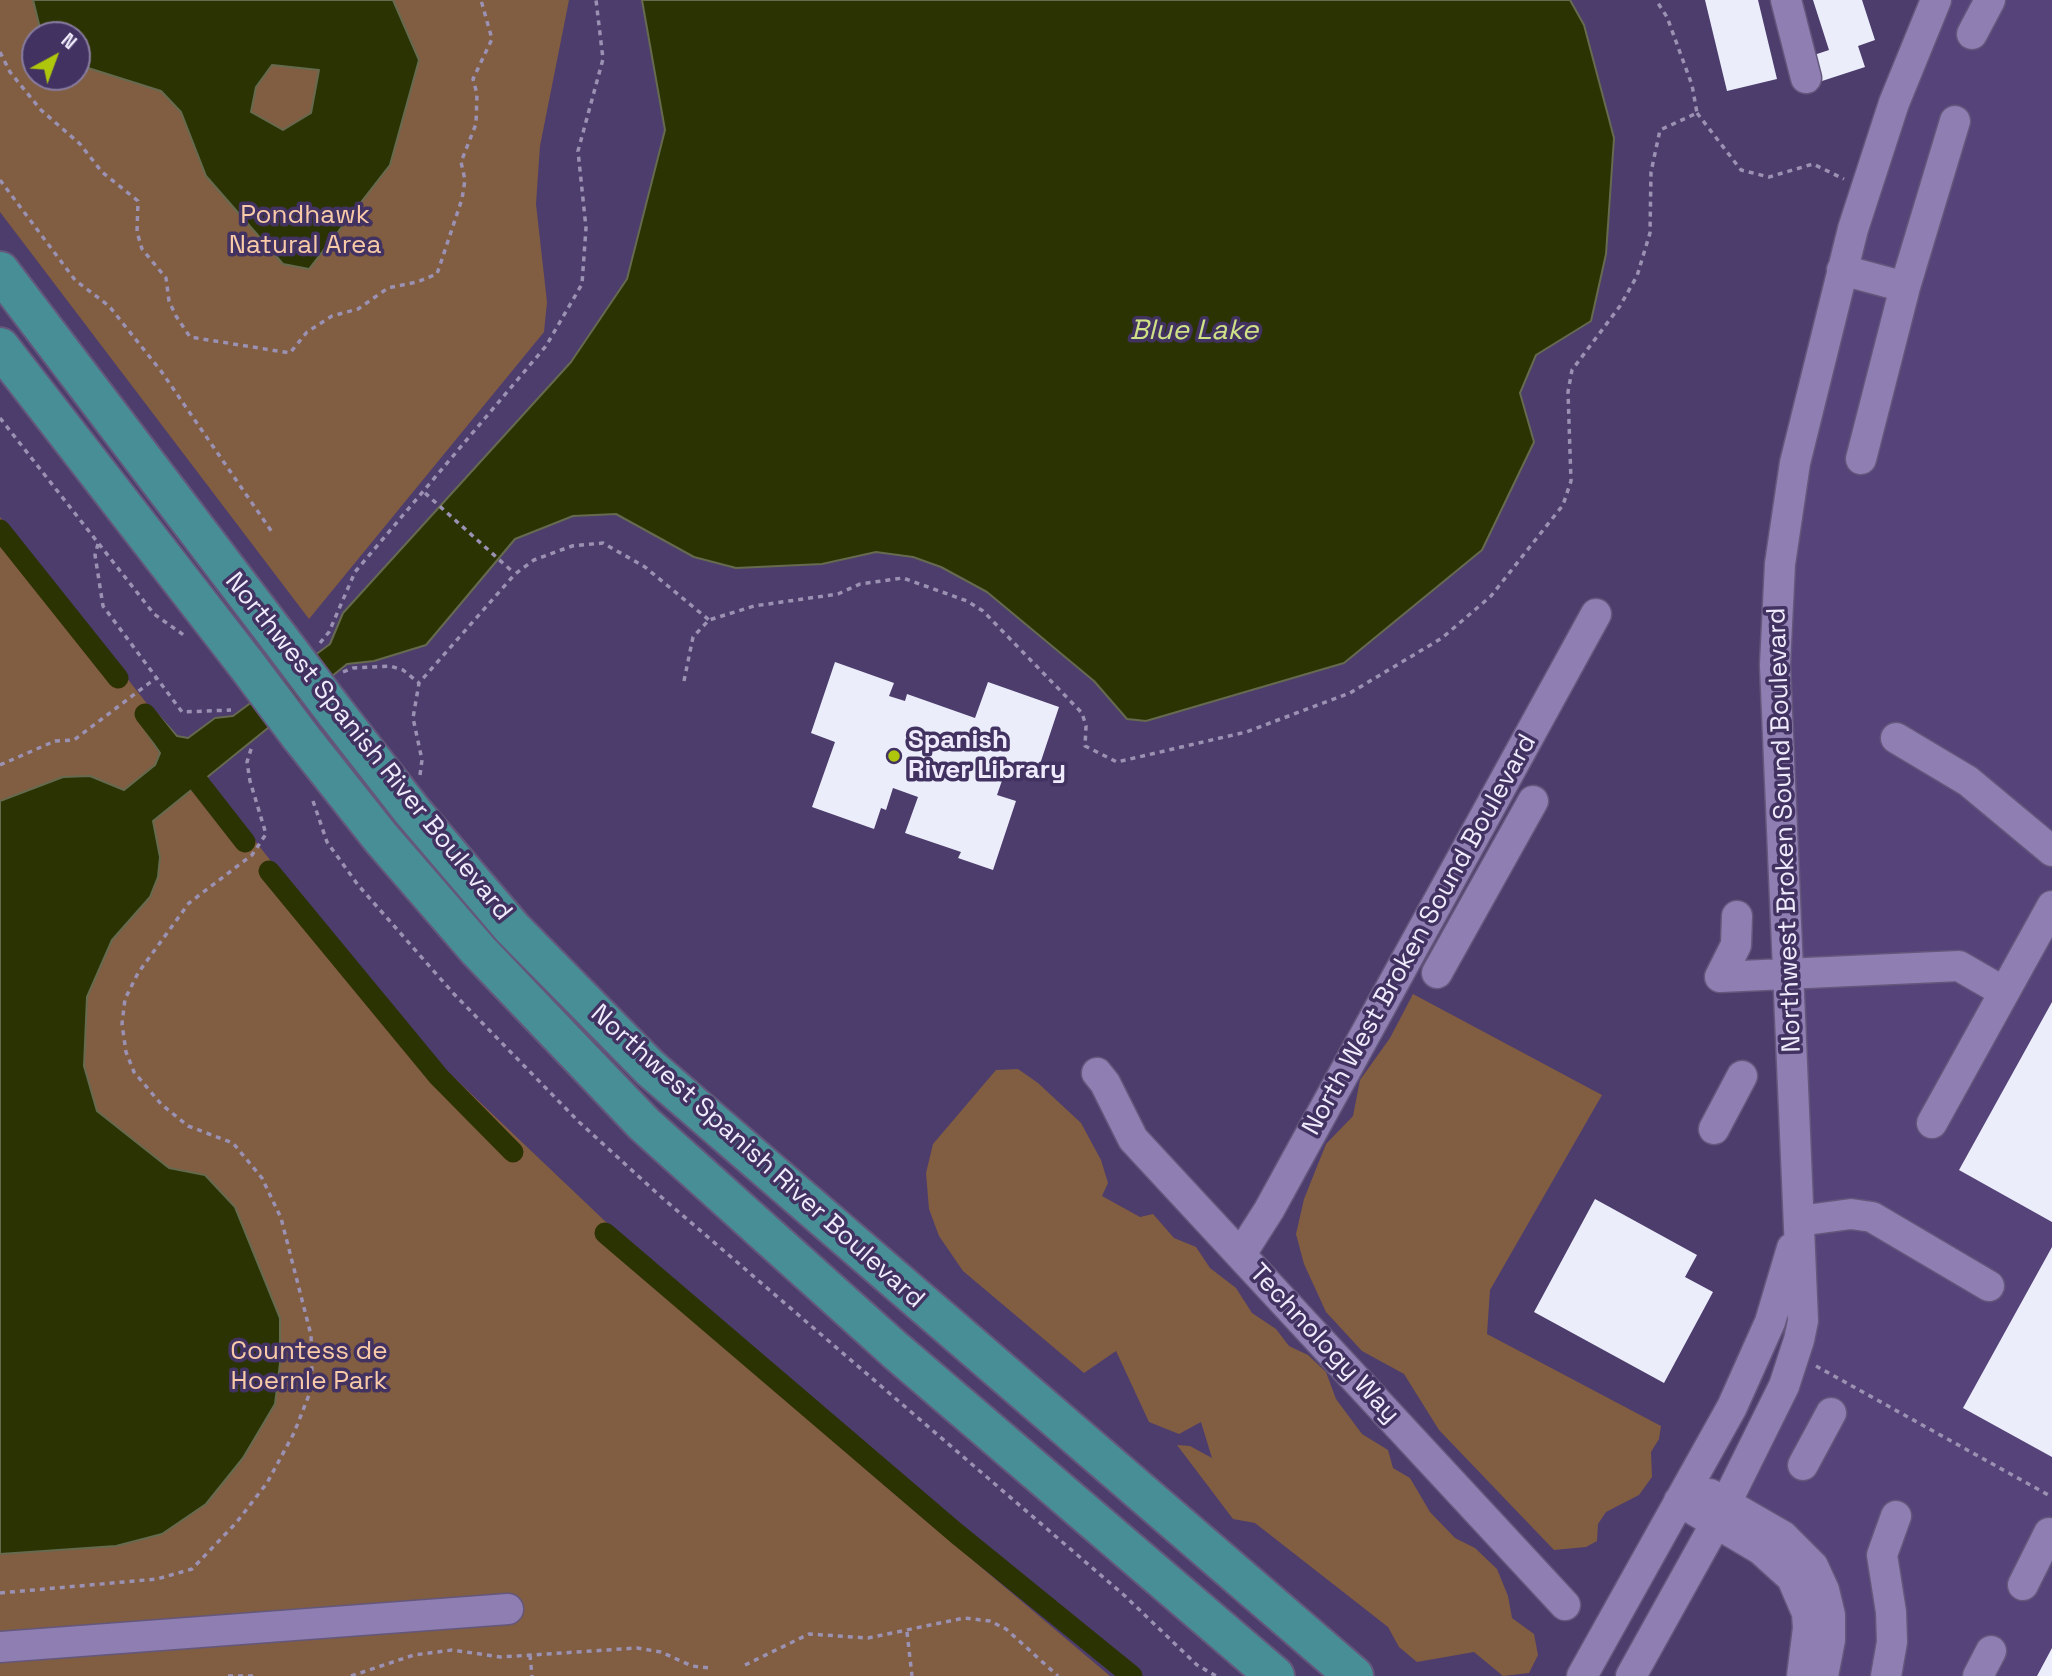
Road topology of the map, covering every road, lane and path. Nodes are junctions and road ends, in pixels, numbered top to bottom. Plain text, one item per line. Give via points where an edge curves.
1 (481, 0) edge
2 (596, 0) edge
3 (1656, 0) edge
4 (1786, 0) edge
5 (1936, 0) edge
6 (1990, 0) edge
7 (1972, 34) dead end
8 (0, 52) edge
9 (1806, 78) dead end
10 (1697, 113) junction
11 (1955, 121) dead end
12 (0, 180) edge
13 (1864, 190) junction
14 (1842, 270) junction
15 (0, 271) edge
16 (1905, 287) junction
17 (0, 347) edge
18 (0, 418) edge
19 (1861, 459) dead end
20 (425, 493) junction
21 (272, 533) dead end
22 (98, 544) junction
23 (515, 574) junction
24 (1596, 614) dead end
25 (709, 620) junction
26 (195, 642) dead end
27 (316, 647) dead end
28 (156, 678) junction
29 (684, 681) dead end
30 (419, 683) junction
31 (336, 694) junction
32 (231, 710) dead end
33 (1896, 738) dead end
34 (252, 746) dead end
35 (0, 765) edge
36 (417, 786) dead end
37 (309, 791) dead end
38 (1494, 799) junction
39 (2052, 851) edge
40 (2052, 906) edge
41 (1737, 916) dead end
42 (1787, 973) junction
43 (1437, 974) dead end
44 (2004, 992) junction
45 (1097, 1073) dead end
46 (1742, 1076) dead end
47 (662, 1079) junction
48 (632, 1112) junction
49 (1931, 1123) dead end
50 (1714, 1129) dead end
51 (1799, 1221) junction
52 (1241, 1254) junction
53 (1989, 1286) dead end
54 (1795, 1356) junction
55 (1831, 1413) dead end
56 (1803, 1465) dead end
57 (1684, 1492) junction
58 (2052, 1497) edge
59 (1721, 1513) junction
60 (1896, 1516) dead end
61 (2049, 1533) dead end
62 (2023, 1585) dead end
63 (0, 1593) edge
64 (1565, 1605) dead end
65 (508, 1609) dead end
66 (907, 1632) junction
67 (0, 1647) edge
68 (530, 1655) junction
69 (745, 1665) dead end
70 (710, 1668) dead end
71 (228, 1676) edge
72 (258, 1676) edge
73 (351, 1676) edge
74 (532, 1676) edge
75 (912, 1676) edge
76 (1058, 1676) edge
77 (1216, 1676) edge
78 (1275, 1676) edge
79 (1354, 1676) edge
80 (1582, 1676) edge
81 (1631, 1676) edge
82 (1802, 1676) edge
83 (1823, 1676) edge
84 (1886, 1676) edge

1 - 8 path via 492,39 473,79 476,124 461,162 465,180 462,199 437,274 388,288 358,309 332,316 307,332 290,353 190,337 176,316 166,278 142,248 137,232 138,201 41,110
2 - 20 path via 603,59 578,151 586,228 582,284 546,346
3 - 10 path via 1680,51
4 - 9 street
5 - 13 street, Northwest Broken Sound Boulevard
6 - 7 street
10 - 13 path via 1741,170 1769,177 1813,164
10 - 25 path via 1660,130 1651,172 1650,233 1637,276 1572,370 1568,392 1571,481 1563,505 1491,596 1442,638 1350,693 1246,732 1117,762 1085,746 1082,713 983,611 918,581 888,578 838,594 754,606
11 - 16 street
12 - 21 path via 75,280 109,306 161,370
13 - 14 street, Northwest Broken Sound Boulevard
14 - 16 street
14 - 42 street, Northwest Broken Sound Boulevard via 1795,463 1777,608 1775,665
15 - 31 main road, Northwest Spanish River Boulevard, bridge via 279,638
16 - 19 street
17 - 48 main road, Northwest Spanish River Boulevard, bridge via 300,736 426,891
18 - 22 path
20 - 23 path
20 - 27 path via 355,572 329,632
22 - 26 path via 154,614
22 - 28 path via 95,555 103,606
23 - 25 path via 551,552 603,543 645,567
23 - 30 path
24 - 38 street, North West Broken Sound Boulevard
25 - 29 path via 693,637
28 - 32 path via 182,712
28 - 35 path via 74,740 55,741
30 - 31 path via 390,666 354,668
30 - 36 path via 413,718 423,767
31 - 47 main road, Northwest Spanish River Boulevard via 413,812 512,928
33 - 39 street via 1968,780
34 - 63 path via 247,762 266,834 252,855 189,903 138,973 124,999 122,1024 134,1072 161,1104 188,1126 233,1143 262,1178 281,1219 311,1335 309,1395 267,1483 192,1569 157,1579
37 - 77 path via 327,842 358,885 454,994 579,1122 1031,1514 1197,1665
38 - 43 street via 1529,808
38 - 52 street, North West Broken Sound Boulevard
40 - 44 street
41 - 42 street via 1736,945 1720,977
42 - 44 street via 1959,967
42 - 51 street, Northwest Broken Sound Boulevard
44 - 49 street
45 - 52 street, Technology Way via 1133,1139
46 - 50 street
47 - 48 main road
47 - 79 main road, Northwest Spanish River Boulevard
48 - 78 main road, Northwest Spanish River Boulevard via 895,1350
51 - 53 street via 1851,1214 1872,1217
51 - 54 street, Northwest Broken Sound Boulevard via 1803,1321
51 - 57 street, Northwest Broken Sound Boulevard via 1770,1322 1732,1407
52 - 64 street, Technology Way
54 - 58 path
54 - 59 street, Northwest Broken Sound Boulevard
55 - 56 street
57 - 59 street
57 - 80 street, Northwest Broken Sound Boulevard
59 - 81 street, Northwest Broken Sound Boulevard
59 - 82 street via 1773,1558 1799,1590 1808,1628
59 - 83 street via 1794,1545 1820,1578 1830,1626
60 - 84 street via 1882,1555 1891,1632
61 - 62 street
65 - 67 street
66 - 69 path via 869,1638 809,1634
66 - 75 path
66 - 76 path via 940,1621 990,1621 1006,1629
68 - 70 path via 637,1648
68 - 73 path via 501,1657 452,1650 414,1655
68 - 74 path
71 - 72 path

